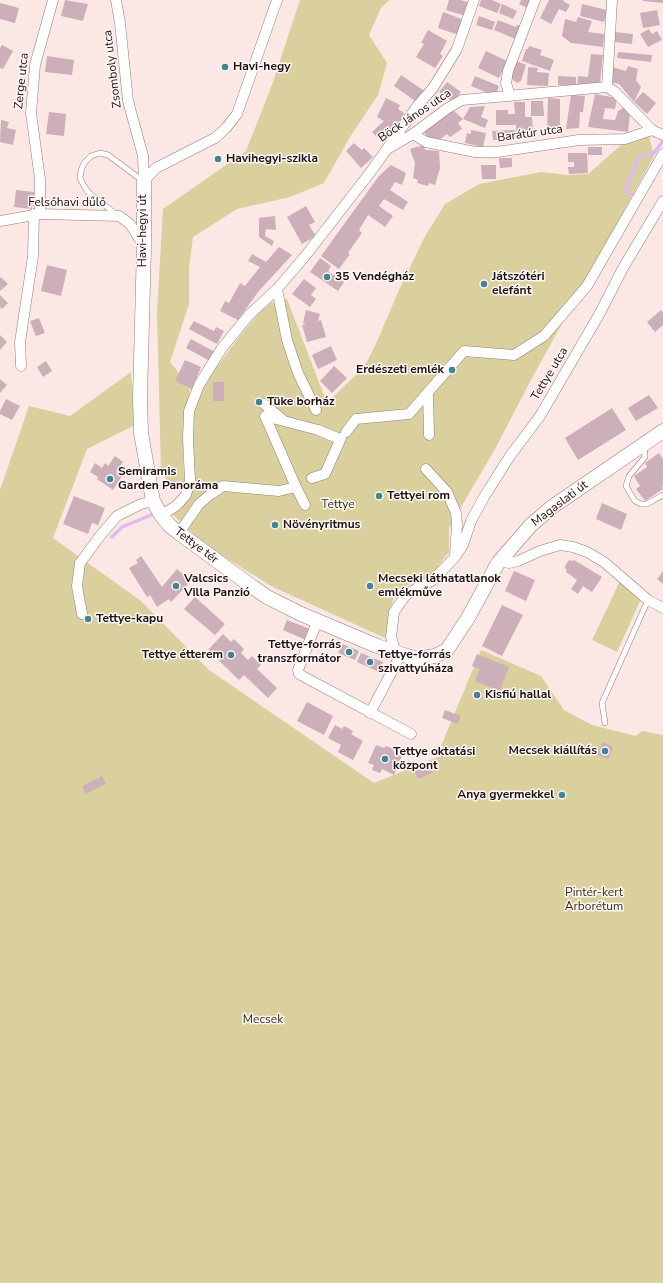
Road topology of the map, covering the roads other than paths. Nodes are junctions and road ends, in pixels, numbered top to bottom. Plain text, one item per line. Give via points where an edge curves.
1 (53, 0) edge
2 (116, 0) edge
3 (277, 0) edge
4 (474, 0) edge
5 (535, 0) edge
6 (611, 0) edge
7 (607, 87) junction
8 (510, 96) junction
9 (659, 133) edge
10 (413, 134) junction
11 (386, 150) junction
12 (663, 154) edge
13 (144, 181) junction
14 (663, 201) edge
15 (37, 214) junction
16 (118, 216) junction
17 (0, 220) edge
18 (144, 246) junction
19 (277, 289) junction
20 (21, 366) dead end
21 (428, 392) junction
22 (264, 404) dead end
23 (316, 410) dead end
24 (286, 421) junction
25 (663, 431) edge
26 (429, 435) dead end
27 (342, 436) junction
28 (644, 445) junction
29 (426, 469) dead end
30 (312, 478) dead end
31 (296, 487) junction
32 (663, 495) edge
33 (153, 501) junction
34 (305, 505) dead end
35 (164, 513) junction
36 (179, 533) junction
37 (455, 557) junction
38 (500, 561) junction
39 (648, 600) junction
40 (663, 608) edge
41 (82, 614) dead end
42 (468, 618) joint
43 (317, 622) junction
44 (398, 653) junction
45 (370, 713) junction
46 (605, 723) dead end
47 (411, 734) dead end

1 - 15 street, Zerge utca via 35,65 31,113 40,179
2 - 13 street, Zsomboly utca via 128,101 143,156
3 - 13 street, Havi-hegyi út via 237,114 215,138 156,168
4 - 11 street via 457,49 446,69
5 - 8 street via 508,71 506,83
6 - 7 street
7 - 8 street, Böck János utca
7 - 9 street via 616,92
8 - 10 street, Böck János utca via 462,100
9 - 10 street, Barátúr utca via 625,139 580,140 497,152 475,152 426,142
10 - 11 street, Böck János utca
11 - 19 street, Böck János utca via 311,249
12 - 21 street via 587,286 544,336 514,355 464,351
13 - 16 lane via 108,155 100,153 91,156 84,163 80,178 84,186
13 - 18 street, Havi-hegyi út
14 - 37 street, Tettye utca via 540,416 510,456 484,498
15 - 16 street, Felsőhavi dűlő
15 - 17 street, Felsőhavi dűlő
15 - 20 street, Zerge utca via 20,342
16 - 18 street, Felsőhavi dűlő via 130,224
18 - 33 street, Havi-hegyi út via 141,433
19 - 23 street via 287,340 298,373
19 - 35 street, Böck János utca via 244,320 222,348 199,385 189,411 190,480 186,495 176,506
21 - 26 street
21 - 27 street via 409,414 356,419
22 - 24 street
24 - 27 street
24 - 31 street via 265,416
25 - 28 street, Magaslati út
27 - 30 street via 325,474
28 - 32 lane via 645,457 629,476 626,486 635,501 640,504 647,504
28 - 38 street, Magaslati út via 552,507 531,525
29 - 37 street via 447,492 456,513
31 - 34 street
31 - 36 street via 279,491 223,486 199,504
33 - 35 street, Havi-hegyi út
33 - 41 street via 117,516 80,563 77,586
35 - 36 street, Tettye tér via 170,526
36 - 43 street, Tettye tér via 267,597
37 - 44 street via 433,580 405,596 394,612 390,637
38 - 39 street via 509,563 560,545 574,547 604,562
38 - 42 street, Magaslati út
39 - 40 street
39 - 46 lane via 602,703
42 - 44 street, Tettye tér via 447,650 435,656 417,659
43 - 44 street, Tettye tér
43 - 45 street via 298,670 299,674
44 - 45 street
45 - 47 street

